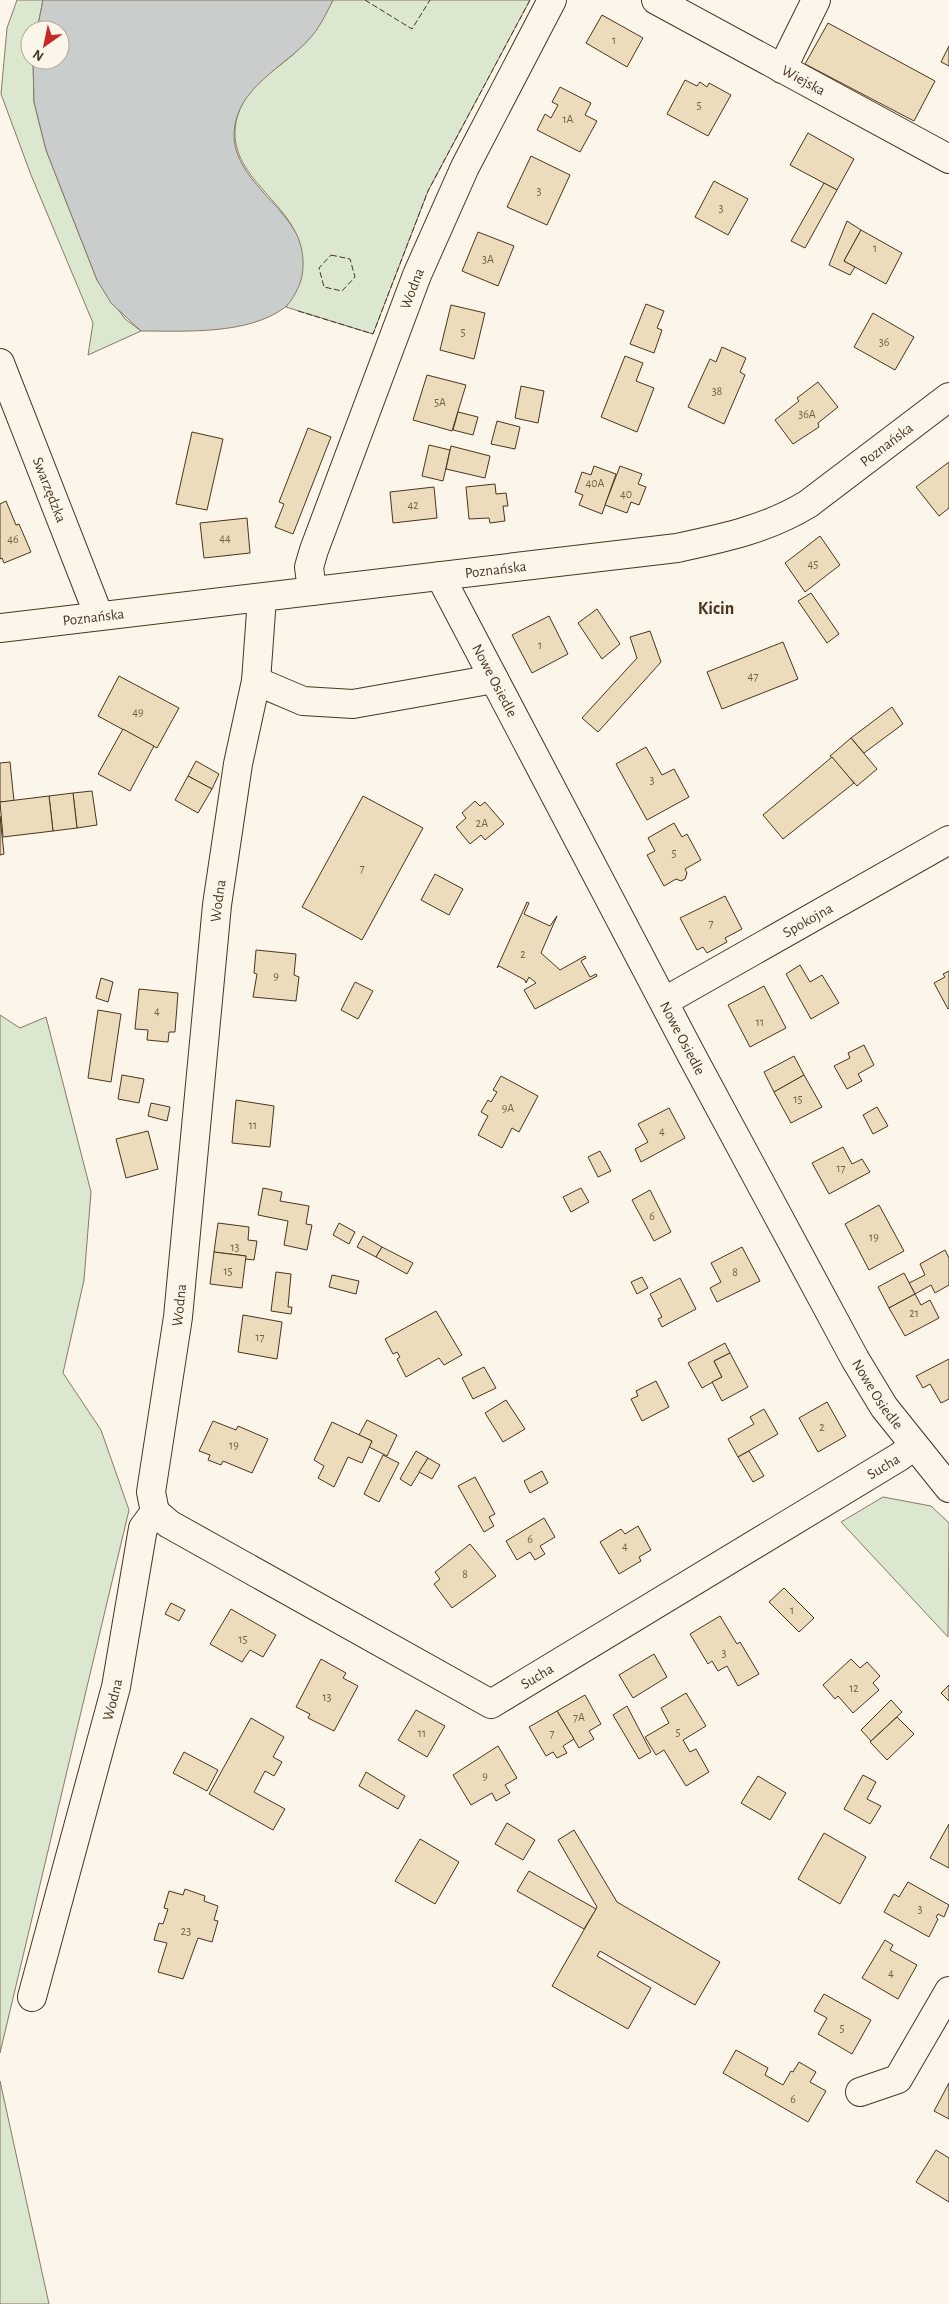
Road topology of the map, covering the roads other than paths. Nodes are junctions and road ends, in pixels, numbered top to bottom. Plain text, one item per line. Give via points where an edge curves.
1 (552, 0) edge
2 (656, 0) edge
3 (816, 0) edge
4 (782, 69) junction
5 (949, 160) edge
6 (0, 363) edge
7 (949, 398) edge
8 (440, 576) junction
9 (312, 591) junction
10 (262, 598) junction
11 (99, 616) junction
12 (0, 628) edge
13 (494, 679) junction
14 (256, 681) junction
15 (949, 840) edge
16 (665, 1001) junction
17 (914, 1446) junction
18 (949, 1488) edge
19 (155, 1512) junction
20 (949, 1991) edge
21 (32, 1997) dead end
22 (860, 2092) dead end

1 - 9 street, Wodna via 465,167 417,275 314,550 309,567
2 - 4 street, Wiejska
3 - 4 street
4 - 5 street, Wiejska
6 - 11 street, Swarzędzka
7 - 8 street, Poznańska via 808,504 783,519 756,529 677,548
8 - 9 street, Poznańska
8 - 13 street, Nowe Osiedle
9 - 10 street, Poznańska
10 - 11 street, Poznańska
10 - 14 street, Wodna
11 - 12 street, Poznańska
13 - 14 street via 353,704 303,701
13 - 16 street, Nowe Osiedle
14 - 19 street, Wodna via 238,764 217,905 178,1317 150,1492
15 - 16 street, Spokojna
16 - 17 street, Nowe Osiedle via 855,1360 884,1407
17 - 18 street, Nowe Osiedle
17 - 19 street, Sucha via 491,1704 169,1524
19 - 21 street, Wodna via 143,1528 116,1687
20 - 22 street via 898,2079

